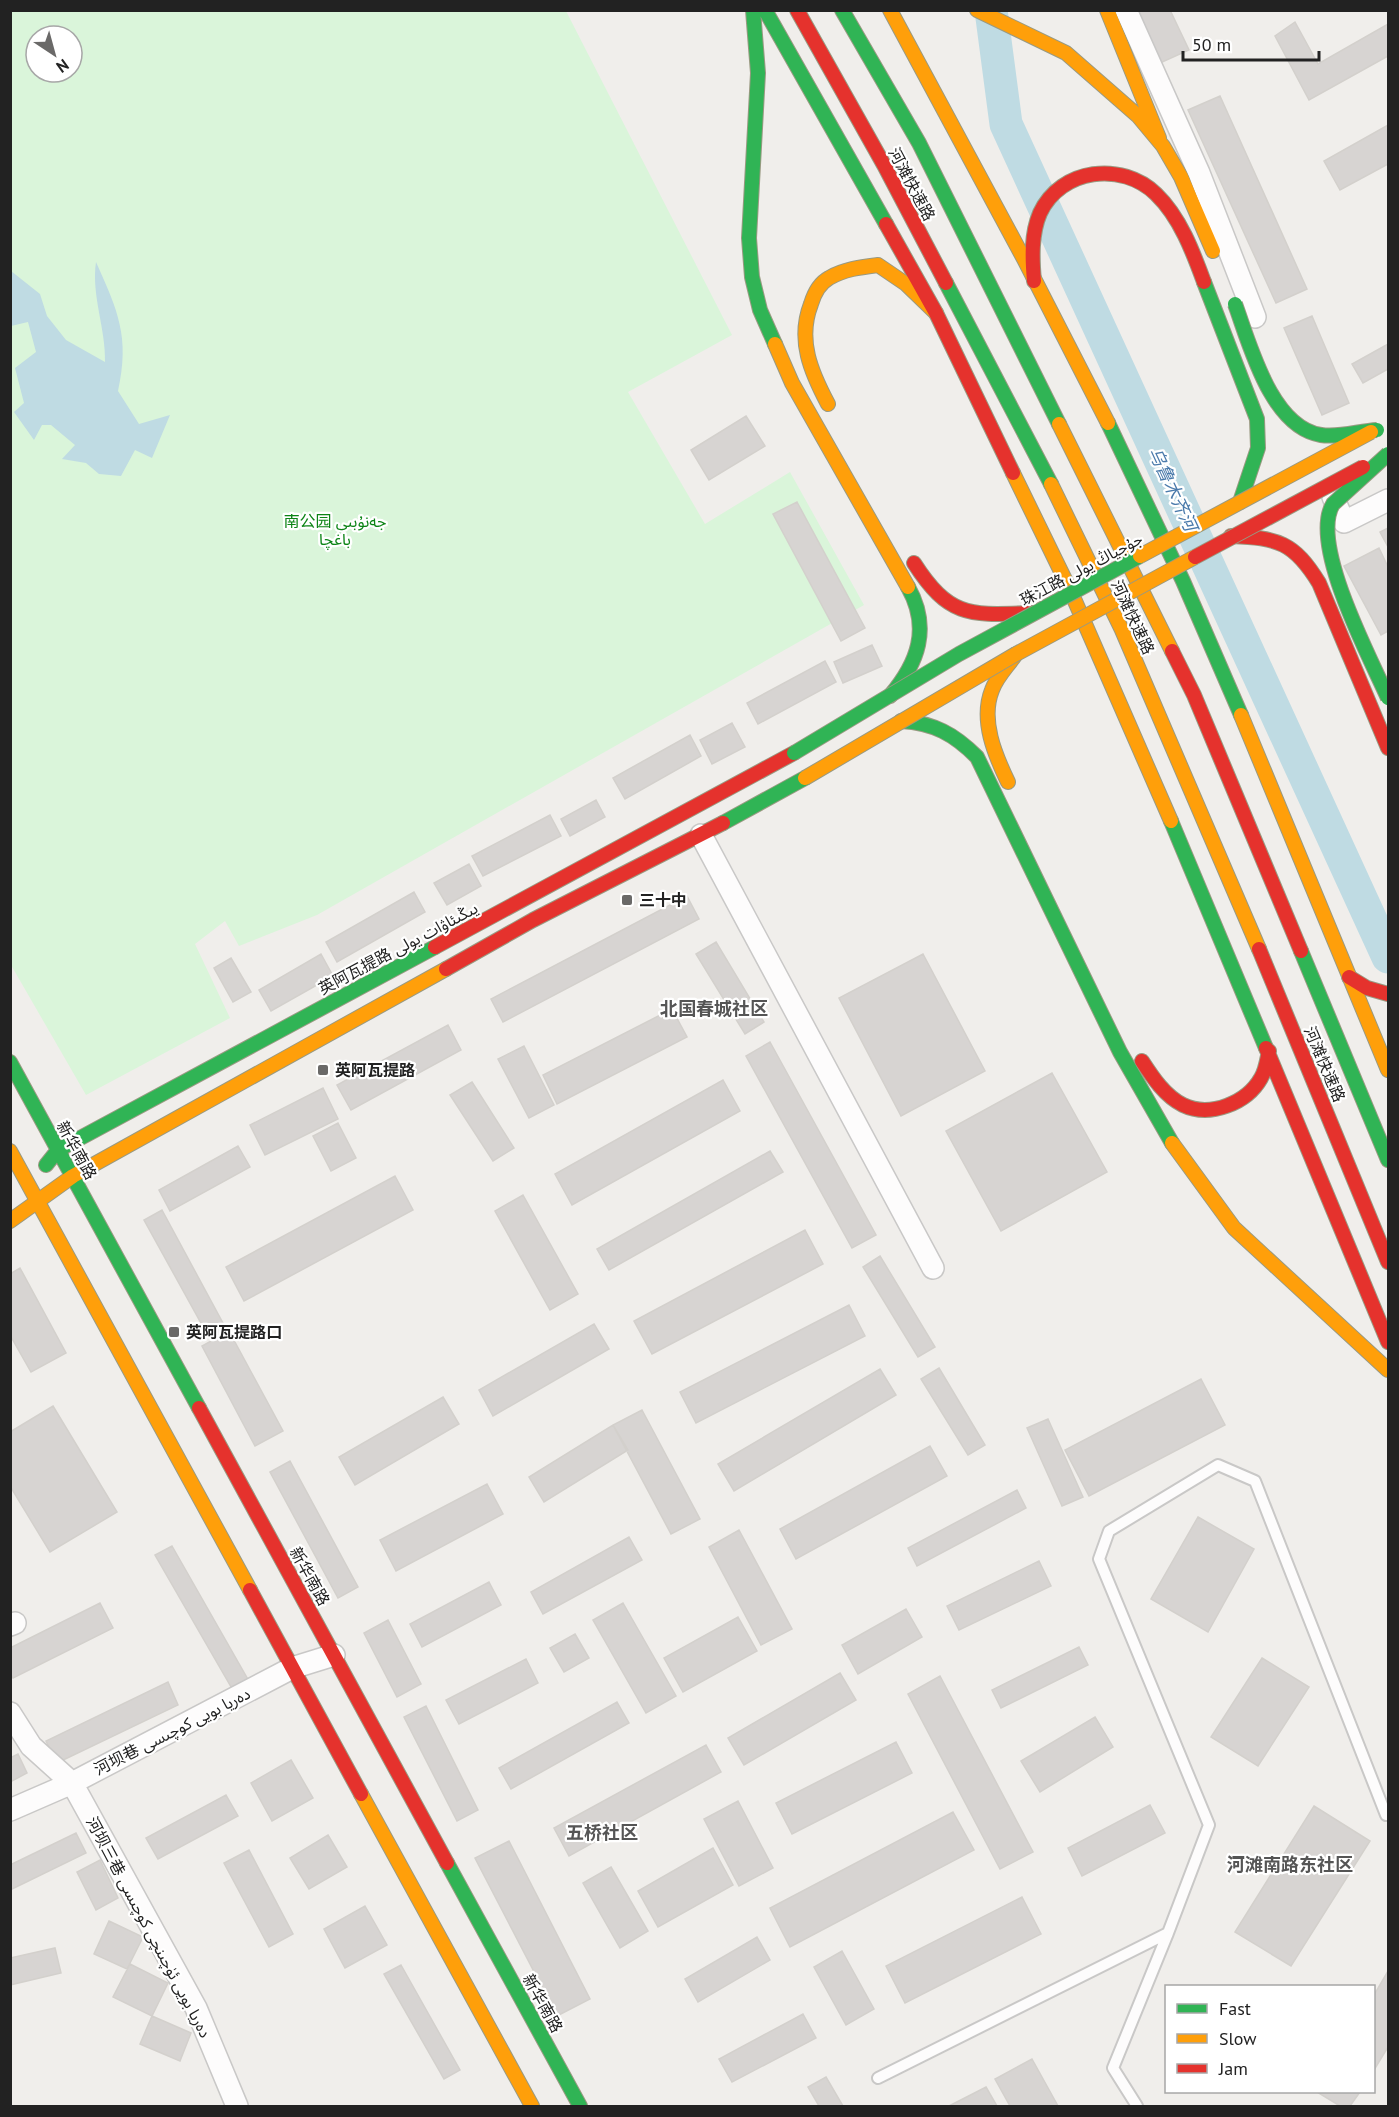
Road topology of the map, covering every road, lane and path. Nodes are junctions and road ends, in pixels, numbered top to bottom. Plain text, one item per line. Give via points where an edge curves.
1 (753, 10) edge
2 (765, 10) edge
3 (797, 10) edge
4 (842, 10) edge
5 (890, 10) edge
6 (977, 10) edge
7 (1107, 10) edge
8 (1126, 10) edge
9 (1163, 146) junction
10 (1217, 262) dead end
11 (1034, 281) junction
12 (1226, 283) dead end
13 (936, 313) junction
14 (835, 418) dead end
15 (1383, 426) edge
16 (1389, 454) edge
17 (1389, 500) edge
18 (1240, 502) junction
19 (1231, 536) junction
20 (908, 551) dead end
21 (1033, 613) junction
22 (1016, 654) junction
23 (890, 696) junction
24 (1389, 698) edge
25 (901, 721) junction
26 (1389, 748) edge
27 (794, 753) joint
28 (1016, 800) dead end
29 (701, 835) junction
30 (1349, 977) junction
31 (1389, 994) edge
32 (1127, 1048) junction
33 (1269, 1051) junction
34 (10, 1062) edge
35 (1389, 1070) edge
36 (58, 1150) junction
37 (10, 1151) edge
38 (1389, 1160) edge
39 (73, 1176) junction
40 (25, 1189) junction
41 (39, 1203) junction
42 (10, 1221) edge
43 (1389, 1262) edge
44 (933, 1268) dead end
45 (1389, 1342) edge
46 (1389, 1370) edge
47 (334, 1654) junction
48 (292, 1668) junction
49 (10, 1713) edge
50 (72, 1783) junction
51 (10, 1810) edge
52 (1389, 1814) edge
53 (1168, 1933) junction
54 (878, 2078) dead end
55 (237, 2106) edge
56 (532, 2106) edge
57 (580, 2106) edge
58 (1137, 2106) edge

1 - 23 main road, bridge via 758,73 749,238 752,277 760,310 792,383 916,603 921,642 909,674
2 - 13 main road
3 - 43 main road, 河滩快速路 via 884,165 1038,457 1122,630
4 - 38 main road, 河滩快速路 via 919,142 1194,695
5 - 11 main road via 986,183
6 - 9 main road via 1066,53 1138,116
7 - 9 main road
8 - 17 street via 1199,173 1262,335 1344,522
9 - 10 main road via 1181,177
11 - 18 main road via 1034,225 1051,194 1080,175 1100,172 1130,178 1157,195 1185,236 1257,419 1258,448
11 - 30 main road via 1151,512
12 - 15 main road, bridge via 1275,402 1295,426 1320,436
13 - 14 main road via 906,284 878,265 828,279 812,297 802,329 805,354
13 - 33 main road via 1071,592
15 - 18 main road, 珠江路 جۇجياڭ يولى, bridge
16 - 19 main road, bridge
16 - 24 main road, bridge via 1330,510 1326,529 1337,578
18 - 21 main road, 珠江路 جۇجياڭ يولى, bridge
19 - 22 main road, bridge
19 - 26 main road via 1267,538 1293,546 1305,559 1319,583
20 - 21 main road via 930,590 956,611 991,615
21 - 23 main road, 珠江路 جۇجياڭ يولى, bridge
22 - 25 main road, bridge
22 - 28 main road via 989,697 989,723 996,757
23 - 27 main road, 珠江路 جۇجياڭ يولى, bridge
25 - 29 main road, bridge
25 - 32 main road via 928,722 947,729 977,757
27 - 36 main road, 英阿瓦提路 يىڭىئاۋات يولى
29 - 39 main road via 533,920
29 - 44 street
30 - 31 main road via 1367,988
30 - 35 main road
32 - 33 main road via 1166,1092 1188,1107 1211,1111 1254,1089 1265,1074
32 - 46 main road via 1173,1145 1234,1228
33 - 45 main road
34 - 36 main road, 新华南路
36 - 39 main road, 新华南路
36 - 40 main road, 英阿瓦提路 يىڭىئاۋات يولى
37 - 40 main road
39 - 41 main road
39 - 47 main road, 新华南路
40 - 41 main road
41 - 42 main road
41 - 48 main road
47 - 48 street, 河坝巷 دەريا بويى كوچىسى
47 - 57 main road, 新华南路
48 - 50 street, 河坝巷 دەريا بويى كوچىسى
48 - 56 main road
49 - 50 street, 河坝三巷 دەريا بويى ئۈچىنچى كوچىسى via 31,1746
50 - 51 street, 河坝巷 دەريا بويى كوچىسى
50 - 55 street, 河坝三巷 دەريا بويى ئۈچىنچى كوچىسى via 196,2008
52 - 53 lane via 1386,1815 1255,1481 1218,1465 1109,1531 1099,1559 1209,1825
53 - 54 lane
53 - 58 lane via 1113,2068

